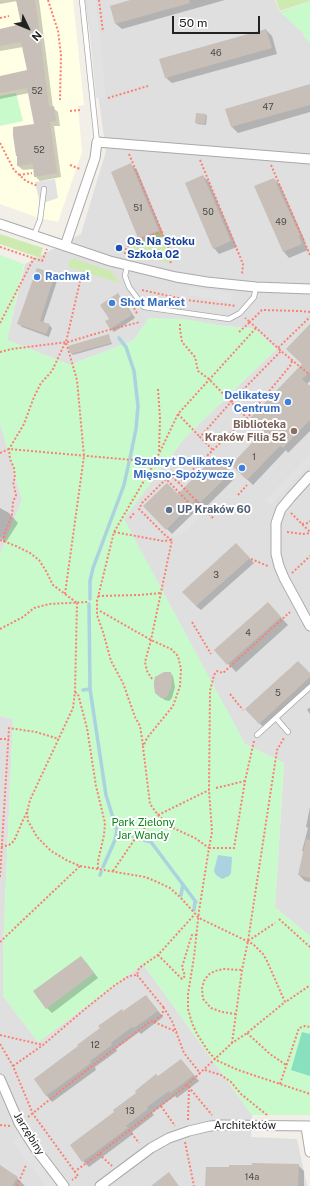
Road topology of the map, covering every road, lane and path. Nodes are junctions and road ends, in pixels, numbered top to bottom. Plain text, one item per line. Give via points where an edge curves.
1 (48, 0) edge
2 (82, 0) edge
3 (99, 0) edge
4 (9, 16) dead end
5 (0, 18) edge
6 (103, 32) dead end
7 (148, 86) dead end
8 (108, 98) dead end
9 (60, 100) dead end
10 (80, 110) dead end
11 (70, 111) dead end
12 (97, 142) junction
13 (0, 143) edge
14 (128, 151) dead end
15 (199, 158) dead end
16 (310, 159) edge
17 (270, 164) dead end
18 (70, 165) dead end
19 (80, 169) dead end
20 (32, 173) dead end
21 (19, 175) junction
22 (44, 189) joint
23 (0, 224) edge
24 (162, 231) junction
25 (34, 235) junction
26 (66, 246) junction
27 (0, 247) edge
28 (47, 248) dead end
29 (125, 254) dead end
30 (310, 255) edge
31 (34, 258) junction
32 (170, 265) dead end
33 (127, 266) junction
34 (82, 273) dead end
35 (242, 273) dead end
36 (129, 287) junction
37 (256, 287) junction
38 (310, 289) edge
39 (245, 307) junction
40 (262, 310) junction
41 (310, 312) edge
42 (310, 317) edge
43 (140, 322) dead end
44 (250, 322) junction
45 (0, 323) edge
46 (180, 324) dead end
47 (256, 328) junction
48 (239, 332) dead end
49 (66, 342) junction
50 (281, 351) junction
51 (0, 352) edge
52 (292, 361) junction
53 (310, 375) edge
54 (208, 380) junction
55 (158, 389) dead end
56 (232, 402) junction
57 (178, 414) junction
58 (245, 419) dead end
59 (200, 437) junction
60 (9, 449) junction
61 (212, 450) junction
62 (0, 453) edge
63 (159, 453) junction
64 (84, 456) junction
65 (155, 462) junction
66 (170, 474) dead end
67 (310, 476) edge
68 (179, 483) junction
69 (247, 485) dead end
70 (238, 495) dead end
71 (204, 509) junction
72 (135, 512) dead end
73 (291, 513) dead end
74 (130, 518) dead end
75 (213, 518) dead end
76 (310, 521) edge
77 (302, 524) junction
78 (114, 532) junction
79 (285, 532) dead end
80 (310, 533) edge
81 (0, 540) edge
82 (172, 540) junction
83 (4, 542) junction
84 (310, 556) edge
85 (251, 560) dead end
86 (271, 567) dead end
87 (291, 574) dead end
88 (161, 593) junction
89 (65, 594) junction
90 (98, 596) junction
91 (87, 602) dead end
92 (77, 603) junction
93 (100, 611) dead end
94 (290, 611) dead end
95 (192, 622) dead end
96 (310, 626) edge
97 (0, 629) edge
98 (152, 640) junction
99 (211, 654) dead end
100 (152, 679) dead end
101 (310, 687) edge
102 (75, 692) junction
103 (230, 694) dead end
104 (243, 710) dead end
105 (276, 718) junction
106 (288, 732) joint
107 (257, 735) joint
108 (0, 739) edge
109 (9, 739) junction
110 (59, 739) junction
111 (143, 747) junction
112 (245, 781) junction
113 (216, 788) dead end
114 (209, 790) junction
115 (27, 812) junction
116 (158, 815) junction
117 (2, 822) edge
118 (1, 847) junction
119 (209, 848) junction
120 (80, 866) junction
121 (98, 869) junction
122 (112, 871) junction
123 (0, 877) edge
124 (195, 914) junction
125 (199, 918) junction
126 (280, 919) dead end
127 (275, 923) dead end
128 (197, 936) junction
129 (248, 941) junction
130 (0, 942) edge
131 (310, 946) edge
132 (158, 955) junction
133 (242, 970) junction
134 (137, 975) junction
135 (309, 986) dead end
136 (287, 1000) dead end
137 (164, 1008) junction
138 (236, 1014) junction
139 (154, 1022) junction
140 (310, 1027) edge
141 (177, 1032) junction
142 (247, 1033) junction
143 (0, 1035) edge
144 (232, 1043) junction
145 (0, 1044) edge
146 (43, 1045) junction
147 (216, 1060) junction
148 (286, 1065) junction
149 (13, 1066) junction
150 (205, 1070) junction
151 (200, 1074) junction
152 (0, 1079) edge
153 (280, 1084) junction
154 (187, 1085) junction
155 (189, 1088) junction
156 (310, 1094) edge
157 (160, 1106) junction
158 (33, 1114) junction
159 (213, 1116) dead end
160 (270, 1117) dead end
161 (19, 1123) junction
162 (188, 1124) dead end
163 (176, 1127) dead end
164 (308, 1127) edge
165 (129, 1130) junction
166 (186, 1145) dead end
167 (141, 1146) dead end
168 (310, 1152) edge
169 (99, 1154) junction
170 (26, 1165) dead end
171 (113, 1167) dead end
172 (74, 1172) junction
173 (68, 1184) edge
174 (17, 1186) edge
175 (100, 1186) edge
176 (194, 1186) edge

1 - 9 path via 58,31 61,55
2 - 12 lane
3 - 6 path
4 - 5 path
7 - 8 path
10 - 11 path
12 - 16 street
12 - 26 street via 95,158
13 - 21 path
14 - 24 path
15 - 35 path via 243,264
17 - 30 path
18 - 19 path
20 - 21 path
21 - 22 path via 26,182
22 - 25 lane via 40,220
23 - 25 street
24 - 29 path via 131,243
24 - 32 path via 172,256
25 - 26 street
26 - 33 street
27 - 31 path
28 - 31 path via 42,261
31 - 45 path
33 - 36 lane via 125,276
33 - 37 street via 194,280
34 - 49 path
36 - 39 path via 188,300
36 - 39 lane via 144,306 229,319
37 - 38 street
37 - 39 lane via 254,297
39 - 40 path
40 - 41 path
40 - 44 path
42 - 50 path via 278,348
43 - 49 path
44 - 47 path
44 - 48 path
46 - 54 path via 182,342 195,357 198,371
47 - 50 path
47 - 54 path
49 - 51 path
49 - 60 path via 52,370 41,383 24,424
49 - 64 path via 77,380
50 - 52 path
50 - 56 path
52 - 53 path
52 - 56 path via 246,418
54 - 56 path
54 - 57 path
55 - 63 path
56 - 59 path
57 - 59 path
57 - 63 path
58 - 61 path
59 - 61 path
60 - 62 path
60 - 64 path
60 - 83 path via 14,468 16,495 12,502 12,515
61 - 68 path
63 - 65 path
64 - 65 path
64 - 89 path
65 - 78 path
66 - 68 path
67 - 96 street via 281,509 276,523 276,554 284,578
68 - 71 path
69 - 70 path
71 - 75 path
71 - 82 path via 200,513 166,479 139,509
72 - 74 path
73 - 77 path
76 - 77 path
77 - 80 path
78 - 82 path via 163,542
78 - 90 path
79 - 80 path
81 - 83 path
82 - 88 path
83 - 89 path via 23,549 39,560 53,585
84 - 87 path
85 - 86 path
88 - 90 path
88 - 98 path
89 - 92 path
90 - 111 path via 97,614 111,661 140,726
91 - 92 path
92 - 97 path via 49,604 34,608 24,618
92 - 102 path
93 - 98 path
94 - 114 path via 223,673 217,671 214,675 210,691
95 - 99 path
98 - 100 path via 144,662
98 - 111 path via 171,648 178,656 181,669 180,686 174,706 147,738
101 - 105 lane
102 - 110 path via 73,708
102 - 121 path via 78,694 87,728 105,823
103 - 104 path
105 - 106 lane
105 - 107 lane
106 - 129 path via 277,750
107 - 112 path via 253,742
108 - 109 path
109 - 110 path via 9,728
109 - 117 path
110 - 115 path via 30,800
111 - 116 path via 150,804
112 - 113 path
112 - 119 path via 234,848
114 - 116 path
114 - 119 path via 212,832
115 - 118 path via 14,841
115 - 120 path via 28,821 37,837 51,851
116 - 119 path via 171,827
116 - 122 path via 137,836
117 - 118 path
118 - 123 path
119 - 125 path
120 - 121 path
120 - 130 path
121 - 122 path
122 - 124 path via 145,876 170,888
124 - 125 path
124 - 132 path
125 - 128 path
125 - 129 path
126 - 131 path
127 - 129 path
128 - 132 path via 192,935 182,967 185,976 182,978
128 - 147 path via 188,1009 197,1034
129 - 133 path
129 - 142 path via 265,957 285,1002
132 - 134 path via 139,968
133 - 138 path
133 - 138 path via 215,971 208,975 202,988 203,999 211,1008
134 - 137 path
134 - 146 path via 129,976 115,985
135 - 136 path
137 - 139 path via 162,1015
137 - 141 path
138 - 144 path
139 - 141 path
139 - 158 path via 151,1021 103,1057
140 - 148 path via 299,1028
141 - 151 path via 184,1053
142 - 144 path
142 - 148 path
143 - 146 path
144 - 147 path
145 - 149 path
146 - 149 path
147 - 150 path
147 - 153 path
148 - 153 path
149 - 158 path
150 - 151 path
150 - 160 path via 221,1075 231,1082 241,1094
151 - 154 path
152 - 161 street, Jarzębiny
153 - 156 path
154 - 155 path
154 - 157 path
155 - 159 path
155 - 162 path
157 - 163 path
157 - 165 path
158 - 161 path
158 - 172 path
161 - 173 street, Jarzębiny via 35,1148
164 - 168 street
164 - 175 street, Architektów via 221,1125 189,1131 151,1148
165 - 167 path
165 - 169 path
166 - 176 path
169 - 171 path
169 - 172 path
170 - 174 path
172 - 173 path via 78,1176

